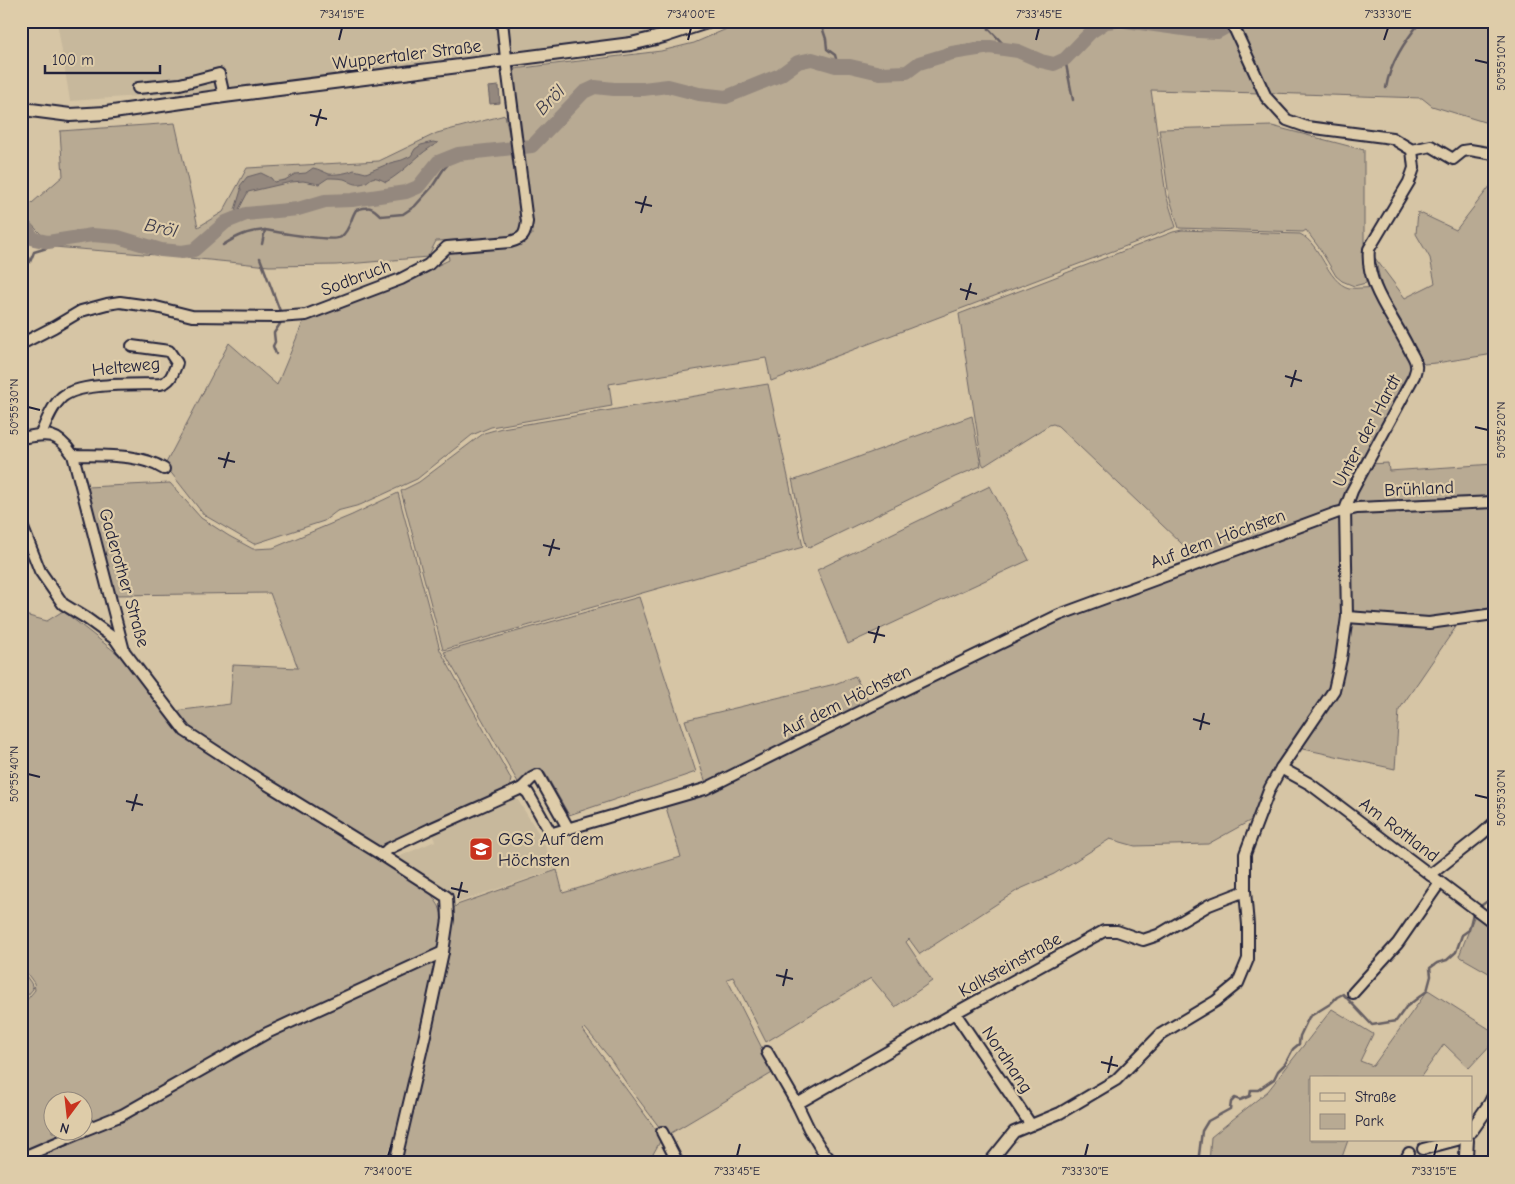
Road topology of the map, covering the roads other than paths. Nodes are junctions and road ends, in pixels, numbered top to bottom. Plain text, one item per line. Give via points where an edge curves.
1 (502, 21) edge
2 (710, 21) edge
3 (1231, 21) edge
4 (506, 60) junction
5 (138, 88) dead end
6 (224, 96) junction
7 (21, 108) edge
8 (1412, 150) junction
9 (1494, 154) edge
10 (21, 344) edge
11 (132, 346) dead end
12 (42, 434) junction
13 (21, 438) edge
14 (73, 455) junction
15 (164, 468) dead end
16 (1494, 502) edge
17 (1345, 510) junction
18 (21, 523) edge
19 (1494, 614) edge
20 (1347, 617) junction
21 (124, 652) junction
22 (1281, 768) junction
23 (522, 788) junction
24 (1494, 823) edge
25 (568, 828) junction
26 (382, 855) junction
27 (1430, 874) junction
28 (1440, 882) junction
29 (1245, 891) junction
30 (1494, 923) edge
31 (443, 952) junction
32 (1352, 993) dead end
33 (955, 1013) junction
34 (767, 1052) dead end
35 (1494, 1096) edge
36 (797, 1104) junction
37 (1031, 1125) junction
38 (92, 1127) edge
39 (1472, 1129) edge
40 (662, 1132) dead end
41 (57, 1142) edge
42 (1452, 1142) edge
43 (1465, 1142) edge
44 (1423, 1149) dead end
45 (1409, 1153) dead end
46 (21, 1158) edge
47 (1494, 1160) edge
48 (395, 1163) edge
49 (678, 1163) edge
50 (833, 1163) edge
51 (989, 1163) edge
52 (1404, 1163) edge
53 (1470, 1163) edge
54 (1490, 1163) edge

1 - 4 street, Sodbruch
2 - 4 main road, Wuppertaler Straße via 632,44
3 - 8 street via 1266,97 1287,120 1307,127 1392,138
4 - 6 main road, Wuppertaler Straße
4 - 10 street, Sodbruch via 527,222 525,233 519,240 447,247 428,265 401,279 306,315 192,316 156,306 120,302 80,311
5 - 6 street via 180,84 219,74
6 - 7 main road, Wuppertaler Straße via 106,113 70,115
8 - 9 street via 1431,146 1453,159 1470,150
8 - 17 street, Unter der Hardt via 1414,168 1369,249 1368,260 1374,284 1417,365
11 - 12 street, Helteweg via 169,352 177,363 171,378 160,384 88,386 72,390 60,398
12 - 13 street
12 - 14 street, Gaderother Straße via 58,437
14 - 15 street via 125,457 156,463
14 - 21 street, Gaderother Straße
16 - 17 street, Brühland
17 - 20 street
17 - 25 street, Auf dem Höchsten via 1059,615 705,789
18 - 21 street via 40,571 63,604 114,639
19 - 20 street via 1429,623
20 - 22 street via 1334,690
21 - 26 street, Gaderother Straße via 185,731
22 - 27 street, Am Rottland via 1310,784
22 - 29 street via 1270,788 1246,854
23 - 25 street, Auf dem Höchsten via 550,832
23 - 25 street via 538,775
23 - 26 street via 388,849
24 - 27 street
26 - 31 street, Gaderother Straße via 447,897 448,919
27 - 28 street, Am Rottland
28 - 30 street, Am Rottland
28 - 32 street via 1398,943
29 - 33 street, Kalksteinstraße via 1209,904 1158,935 1143,940 1117,931 1104,931
29 - 37 street via 1248,959 1238,983 1216,1001 1161,1034 1116,1080 1060,1113
31 - 38 street via 267,1033 122,1115
31 - 48 street
33 - 36 street, Kalksteinstraße
33 - 37 street, Nordhang
34 - 36 street
35 - 39 main road
36 - 50 street via 809,1130
37 - 51 street via 1014,1132
40 - 49 street
41 - 46 street
42 - 44 street
43 - 53 main road
45 - 52 street
47 - 54 street

